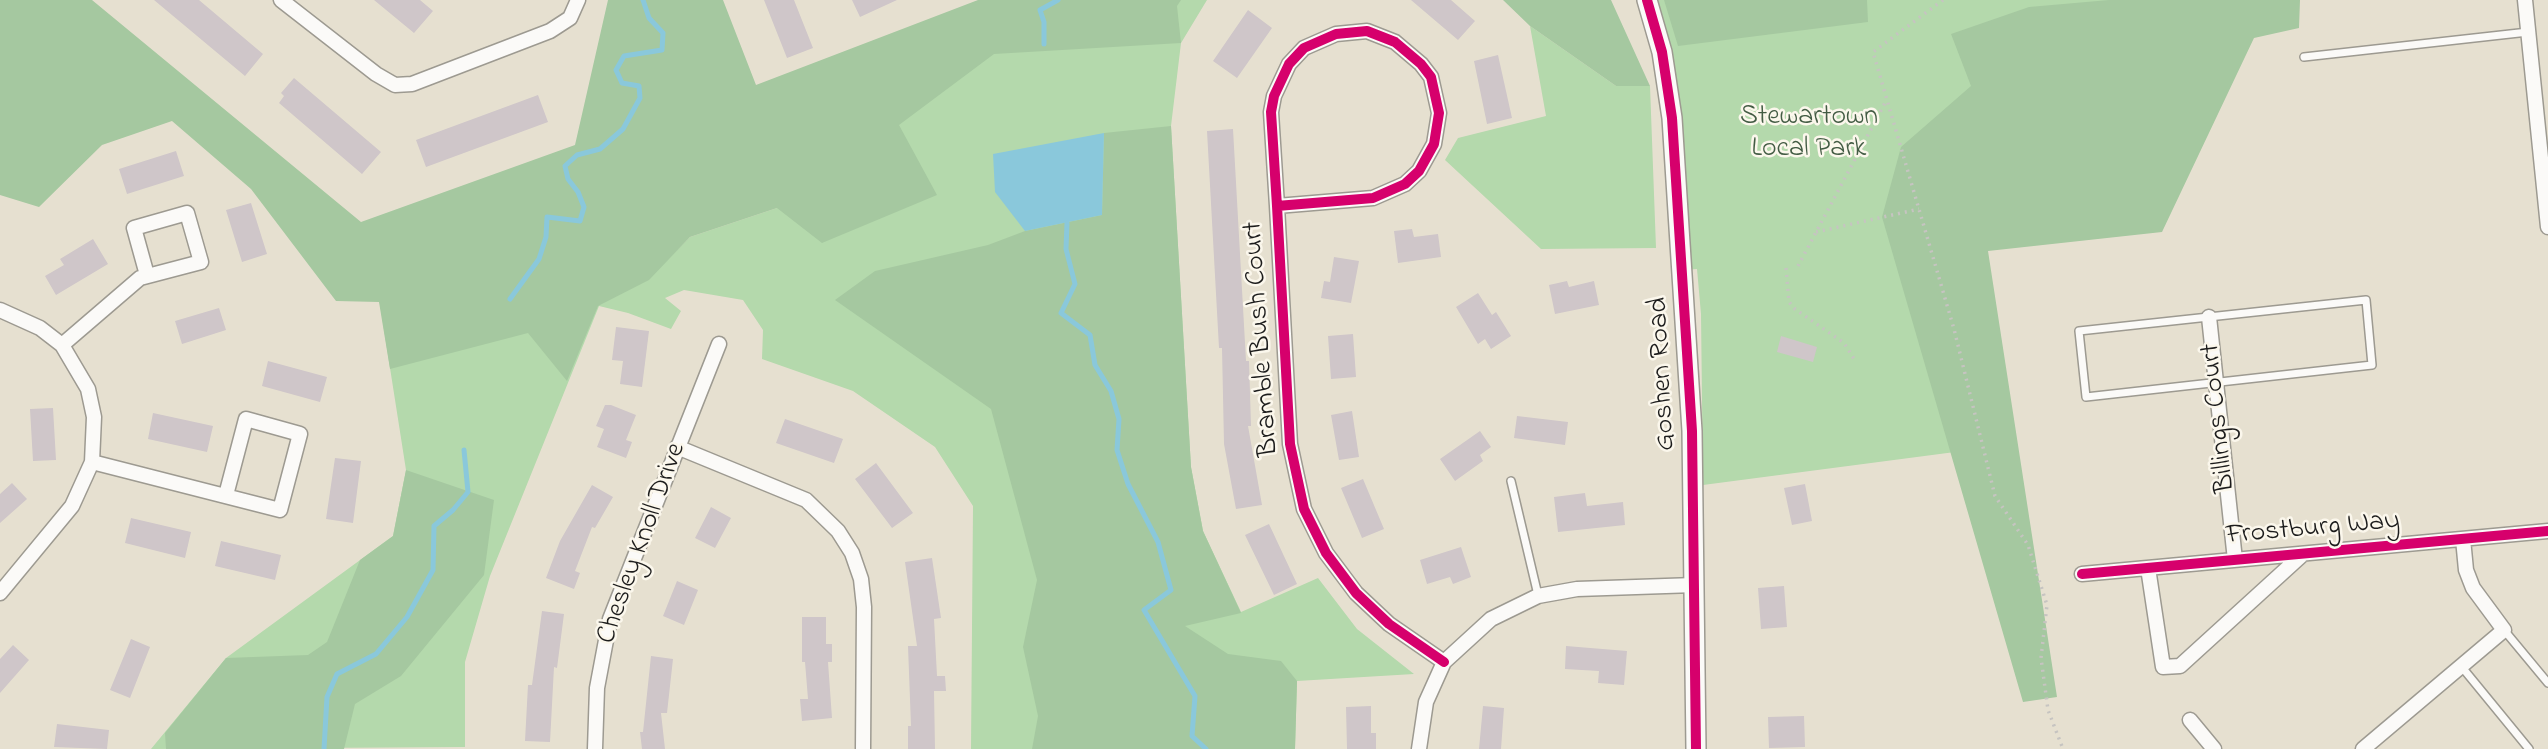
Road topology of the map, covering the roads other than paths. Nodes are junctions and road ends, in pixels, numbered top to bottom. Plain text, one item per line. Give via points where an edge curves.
1 (281, 0) edge
2 (578, 0) edge
3 (1647, 0) edge
4 (2525, 0) edge
5 (2528, 32) junction
6 (2304, 57) dead end
7 (1277, 206) junction
8 (2548, 227) edge
9 (147, 275) junction
10 (0, 310) edge
11 (2208, 317) junction
12 (719, 344) dead end
13 (62, 345) junction
14 (2216, 383) junction
15 (677, 447) junction
16 (92, 462) junction
17 (1511, 481) dead end
18 (226, 495) junction
19 (2548, 531) edge
20 (2463, 539) junction
21 (2303, 554) junction
22 (2235, 560) junction
23 (2148, 568) junction
24 (2082, 574) dead end
25 (1695, 585) junction
26 (0, 593) edge
27 (1538, 596) junction
28 (2504, 630) junction
29 (1444, 662) junction
30 (2461, 666) junction
31 (2548, 683) edge
32 (2190, 720) dead end
33 (595, 749) edge
34 (863, 749) edge
35 (1419, 749) edge
36 (1696, 749) edge
37 (2214, 749) edge
38 (2363, 749) edge
39 (2529, 749) edge

1 - 2 street via 395,85 412,84 550,31 570,18
3 - 25 street, Goshen Road via 1662,52 1672,118 1692,430
4 - 5 street
5 - 6 lane
5 - 8 street
7 - 7 street, Bramble Bush Court via 1271,113 1289,64 1304,48 1336,34 1367,32 1395,42 1421,64 1431,77 1439,113 1434,144 1419,171 1405,184 1373,198
7 - 29 street, Bramble Bush Court via 1290,444 1304,509 1326,552 1356,593
9 - 9 street via 201,262 187,213 134,228
9 - 13 street
10 - 13 street via 40,328
11 - 14 street, Billings Court
11 - 14 lane via 2079,331 2086,397
11 - 14 lane via 2366,300 2372,365
12 - 15 street, Chesley Knoll Drive
13 - 16 street via 88,389 94,417
14 - 22 street, Billings Court
15 - 33 street, Chesley Knoll Drive via 610,619 597,688
15 - 34 street via 806,500 838,531 852,553 864,607
16 - 18 street
16 - 26 street via 72,506
17 - 27 lane
18 - 18 street via 280,510 300,433 246,419
19 - 20 street, Frostburg Way
20 - 21 street, Frostburg Way
20 - 28 street via 2473,588
21 - 22 street, Frostburg Way
21 - 23 street via 2180,666 2163,667
22 - 23 street, Frostburg Way
23 - 24 street, Frostburg Way
25 - 27 street via 1577,589
25 - 36 street, Goshen Road
27 - 29 street via 1491,619
28 - 30 street
28 - 31 lane
29 - 35 street via 1426,702
30 - 38 street
30 - 39 lane
32 - 37 street

